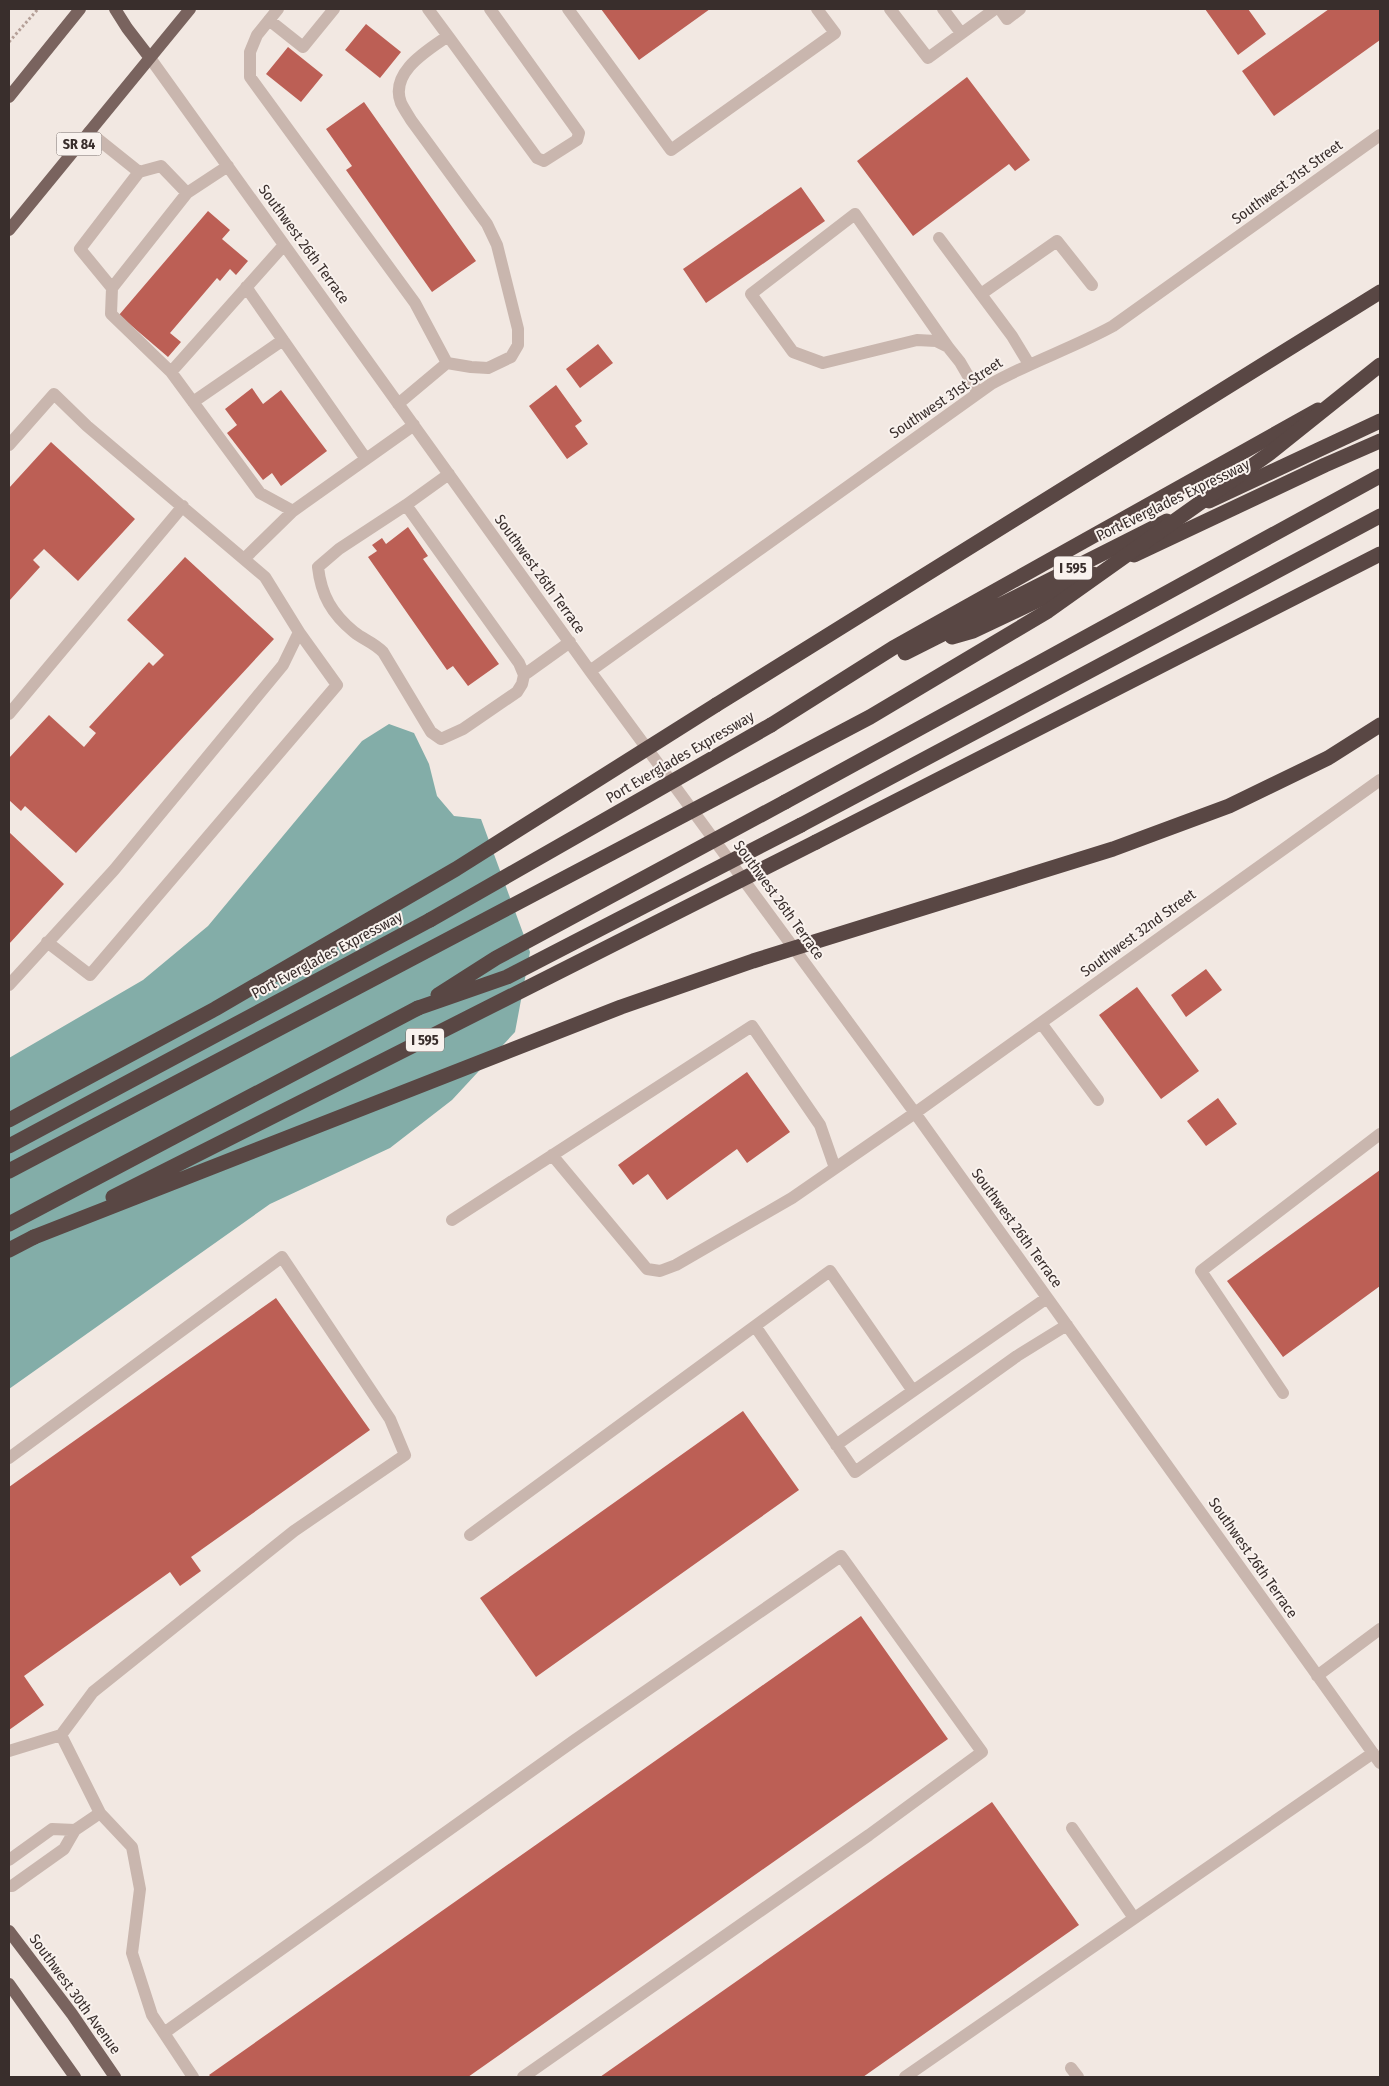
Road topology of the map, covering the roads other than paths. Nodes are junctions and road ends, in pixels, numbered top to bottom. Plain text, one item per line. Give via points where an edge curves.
1 (80, 9) edge
2 (115, 9) edge
3 (190, 9) edge
4 (278, 9) edge
5 (334, 9) edge
6 (428, 9) edge
7 (490, 9) edge
8 (568, 9) edge
9 (817, 9) edge
10 (890, 9) edge
11 (943, 9) edge
12 (995, 9) edge
13 (1000, 9) edge
14 (1020, 9) edge
15 (269, 20) junction
16 (961, 33) junction
17 (448, 36) junction
18 (150, 58) junction
19 (9, 98) edge
20 (89, 132) junction
21 (1380, 135) edge
22 (228, 166) junction
23 (139, 172) junction
24 (187, 193) junction
25 (9, 230) edge
26 (939, 238) dead end
27 (284, 244) junction
28 (1092, 285) dead end
29 (246, 287) junction
30 (112, 288) junction
31 (1380, 292) edge
32 (981, 294) junction
33 (283, 340) junction
34 (948, 347) junction
35 (447, 363) junction
36 (1029, 364) junction
37 (1380, 365) edge
38 (171, 372) junction
39 (1380, 375) edge
40 (978, 393) junction
41 (193, 402) junction
42 (398, 404) junction
43 (1380, 421) edge
44 (414, 425) junction
45 (1380, 442) edge
46 (9, 445) edge
47 (366, 459) junction
48 (448, 474) junction
49 (1380, 476) edge
50 (406, 504) junction
51 (183, 506) junction
52 (293, 511) junction
53 (1380, 516) edge
54 (1380, 554) edge
55 (244, 559) junction
56 (299, 632) junction
57 (570, 642) junction
58 (920, 645) junction
59 (590, 671) junction
60 (524, 675) junction
61 (9, 714) edge
62 (771, 725) junction
63 (1380, 725) edge
64 (1380, 780) edge
65 (48, 942) junction
66 (9, 985) edge
67 (418, 1008) junction
68 (1040, 1023) junction
69 (1098, 1100) dead end
70 (914, 1113) junction
71 (9, 1120) edge
72 (1380, 1134) edge
73 (9, 1146) edge
74 (552, 1155) junction
75 (835, 1168) junction
76 (9, 1171) edge
77 (452, 1220) dead end
78 (9, 1224) edge
79 (34, 1237) junction
80 (9, 1250) edge
81 (1047, 1298) junction
82 (1067, 1324) junction
83 (755, 1326) junction
84 (913, 1392) junction
85 (1283, 1392) dead end
86 (836, 1445) junction
87 (9, 1458) edge
88 (470, 1534) dead end
89 (1380, 1629) edge
90 (1317, 1676) junction
91 (61, 1735) junction
92 (9, 1751) edge
93 (1377, 1758) edge
94 (100, 1813) junction
95 (1072, 1828) dead end
96 (75, 1830) junction
97 (9, 1860) edge
98 (9, 1886) edge
99 (1134, 1918) junction
100 (9, 1930) edge
101 (9, 1984) edge
102 (164, 2033) junction
103 (75, 2077) edge
104 (115, 2077) edge
105 (193, 2077) edge
106 (523, 2077) edge
107 (905, 2077) edge

1 - 19 main road
2 - 18 main road
3 - 18 main road, SR 84
4 - 15 street
5 - 15 street via 303,47
6 - 17 street
7 - 17 street via 579,133 577,140 544,161 537,158
8 - 9 street via 671,150 835,33
10 - 16 street via 928,58
11 - 16 street
12 - 16 street
13 - 14 street via 1007,18
15 - 35 street via 250,52 250,77 415,303
17 - 35 street via 406,70 399,85 400,102 487,224 497,245 518,329 518,345 510,357 488,368
18 - 20 main road, SR 84
18 - 22 street, Southwest 26th Terrace
20 - 23 street
20 - 25 main road, SR 84
21 - 36 street, Southwest 31st Street via 1113,326
22 - 24 street
22 - 27 street, Southwest 26th Terrace
23 - 24 street via 161,166
23 - 30 street via 80,249
24 - 30 street
26 - 32 street
27 - 29 street
27 - 42 street, Southwest 26th Terrace
28 - 32 street via 1057,241
29 - 33 street
29 - 38 street
30 - 38 street via 110,314
31 - 71 highway, bridge via 447,874 215,1009
32 - 36 street
33 - 41 street
33 - 47 street
34 - 34 street via 936,341 918,340 823,363 793,352 751,294 855,214
34 - 40 street
35 - 42 street
36 - 40 street, Southwest 31st Street
37 - 76 highway, bridge via 1270,453 1048,611 870,717
38 - 41 street
39 - 62 highway via 893,648
40 - 59 street, Southwest 31st Street
41 - 52 street via 260,493
42 - 44 street, Southwest 26th Terrace
43 - 58 highway, Port Everglades Expressway / I 595 via 1166,521
44 - 47 street
44 - 48 street, Southwest 26th Terrace
45 - 58 highway via 973,631
46 - 51 street via 54,394 87,426
47 - 52 street
48 - 50 street
48 - 57 street, Southwest 26th Terrace
49 - 67 highway, bridge via 496,958
50 - 60 street via 497,631
50 - 60 street via 318,567 327,604 355,632 383,652 436,737 448,736 517,692
51 - 55 street
51 - 61 street
52 - 55 street
53 - 67 highway, bridge via 801,825 507,977
54 - 79 highway, I 595, bridge
55 - 56 street via 265,578
56 - 65 street via 283,665 114,870
56 - 65 street via 337,685 90,975
57 - 59 street, Southwest 26th Terrace
57 - 60 street
58 - 62 highway, Port Everglades Expressway / I 595
59 - 70 street, Southwest 26th Terrace
62 - 73 highway, Port Everglades Expressway / I 595, bridge via 430,920
63 - 79 highway, bridge via 1328,758 1229,806 1114,849 753,961 621,1007
64 - 68 street, Southwest 32nd Street
65 - 66 street
67 - 78 highway
68 - 69 street
68 - 70 street, Southwest 32nd Street
70 - 75 street, Southwest 32nd Street
70 - 81 street, Southwest 26th Terrace
72 - 85 street via 1201,1271
74 - 75 street, Southwest 32nd Street via 648,1269 660,1271 792,1198
74 - 75 street via 752,1026 820,1125
74 - 77 street
79 - 80 highway, I 595
81 - 82 street, Southwest 26th Terrace
81 - 84 street
82 - 86 street via 855,1472
82 - 90 street, Southwest 26th Terrace
83 - 84 street via 830,1271
83 - 86 street
83 - 88 street
84 - 86 street
87 - 91 street via 282,1257 390,1419 405,1455 294,1531 93,1692
89 - 90 street
90 - 93 street, Southwest 26th Terrace
91 - 92 street
91 - 94 street
93 - 99 street
94 - 96 street
94 - 102 street via 132,1846 140,1889 132,1953 152,2014
95 - 99 street
96 - 97 street via 52,1829
96 - 98 street via 64,1849
99 - 107 street
100 - 104 main road, Southwest 30th Avenue
101 - 103 main road
102 - 105 street
102 - 106 street via 575,1740 841,1556 982,1752

